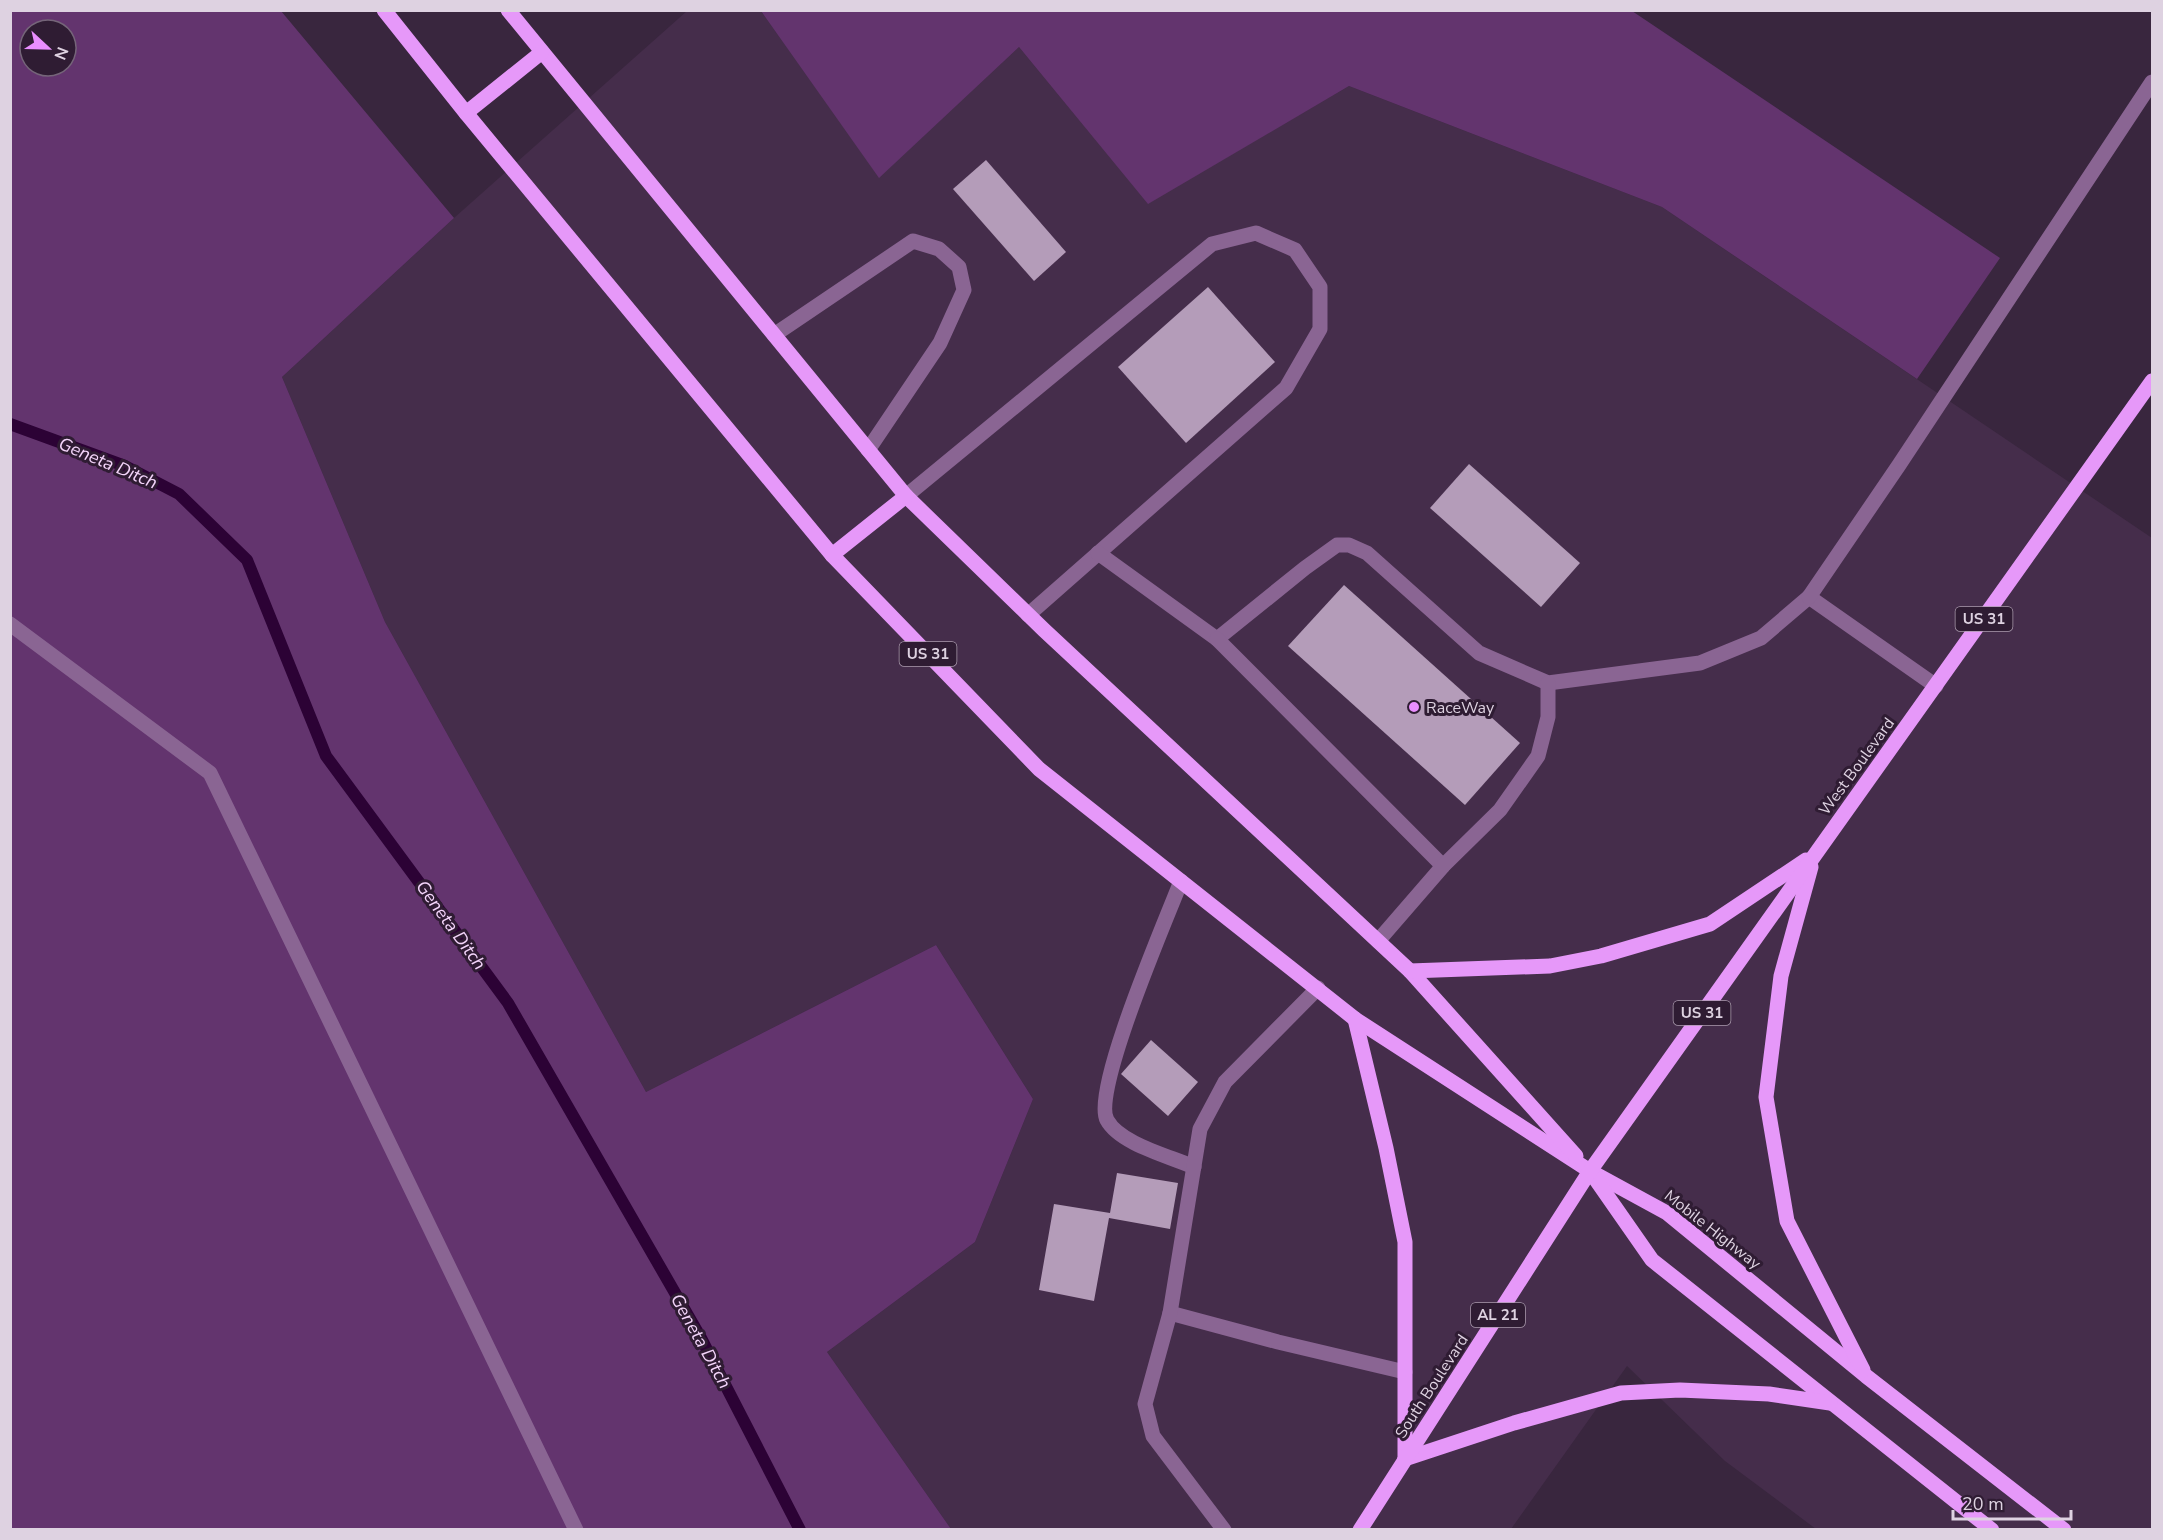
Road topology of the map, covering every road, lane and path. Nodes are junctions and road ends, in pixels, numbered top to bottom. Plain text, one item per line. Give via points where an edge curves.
1 (384, 10) edge
2 (508, 10) edge
3 (542, 52) junction
4 (2152, 82) edge
5 (466, 113) junction
6 (774, 335) junction
7 (2152, 381) edge
8 (868, 450) junction
9 (906, 496) junction
10 (1098, 554) junction
11 (832, 555) junction
12 (1809, 597) junction
13 (1028, 615) junction
14 (10, 624) edge
15 (1217, 639) junction
16 (1548, 683) junction
17 (1936, 686) junction
18 (1814, 855) junction
19 (1443, 866) junction
20 (1181, 881) junction
21 (1378, 941) junction
22 (1410, 971) junction
23 (1318, 988) junction
24 (1355, 1018) junction
25 (1194, 1167) junction
26 (1590, 1171) junction
27 (1170, 1313) junction
28 (1405, 1372) junction
29 (1866, 1376) junction
30 (1833, 1403) junction
31 (1406, 1459) junction
32 (576, 1530) edge
33 (1224, 1530) edge
34 (1360, 1530) edge
35 (1992, 1530) edge
36 (2064, 1530) edge

1 - 5 main road, US 31
2 - 3 main road
3 - 5 main road
3 - 6 main road
4 - 12 lane
5 - 11 main road, US 31
6 - 8 main road
6 - 8 lane via 913,241 939,249 959,267 964,290 940,343
7 - 17 main road, West Boulevard / US 31
8 - 9 main road
9 - 10 lane via 1212,244 1256,233 1295,250 1320,287 1320,329 1286,388
9 - 11 main road
9 - 13 main road
10 - 13 lane
10 - 15 lane
11 - 20 main road, US 31 via 1039,769
12 - 16 lane via 1761,638 1700,663
12 - 17 lane
13 - 21 main road
14 - 32 lane via 210,773
15 - 16 lane via 1305,567 1337,545 1349,545 1367,553 1479,653
15 - 19 lane
16 - 19 lane via 1548,717 1538,756 1500,810
17 - 18 main road, West Boulevard / US 31
18 - 22 main road via 1710,924 1601,956 1550,966
18 - 26 main road, West Boulevard / US 31
18 - 29 main road via 1781,976 1766,1097 1787,1221
19 - 21 lane
20 - 23 main road, US 31
20 - 25 lane via 1124,1026 1105,1096 1106,1119 1120,1137
21 - 22 main road
22 - 26 main road
23 - 24 main road, US 31
23 - 25 lane via 1225,1082 1200,1129
24 - 26 main road, US 31
24 - 28 main road via 1405,1242
25 - 27 lane
26 - 29 main road, Mobile Highway via 1668,1213
26 - 30 main road via 1652,1260
26 - 31 main road, South Boulevard / AL 21
27 - 28 lane
27 - 33 lane via 1145,1404 1153,1436
28 - 31 main road
29 - 36 main road, Mobile Highway
30 - 31 main road via 1769,1394 1680,1390 1621,1393
30 - 35 main road
31 - 34 main road, South Boulevard / AL 21

